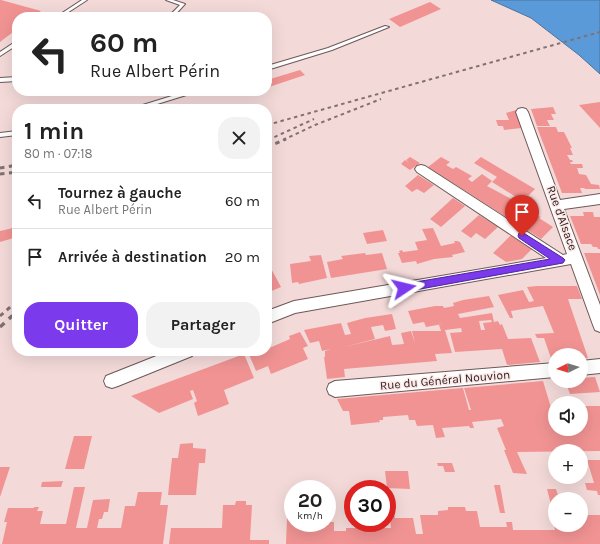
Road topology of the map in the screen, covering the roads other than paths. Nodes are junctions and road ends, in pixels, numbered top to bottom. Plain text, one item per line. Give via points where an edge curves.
1 (85, 0) edge
2 (168, 0) edge
3 (66, 12) edge
4 (175, 12) edge
5 (387, 27) dead end
6 (12, 46) edge
7 (0, 54) edge
8 (272, 66) edge
9 (12, 79) edge
10 (0, 80) edge
11 (178, 96) edge
12 (152, 104) edge
13 (522, 112) dead end
14 (12, 134) edge
15 (0, 135) edge
16 (421, 169) dead end
17 (600, 199) edge
18 (557, 205) junction
19 (576, 258) junction
20 (560, 260) junction
21 (272, 316) edge
22 (600, 325) edge
23 (174, 356) edge
24 (600, 366) edge
25 (588, 367) edge
26 (548, 371) edge
27 (112, 381) dead end
28 (335, 389) dead end

1 - 3 lane
2 - 4 lane via 183,4
5 - 8 lane via 330,49
6 - 7 lane
9 - 10 lane
11 - 12 lane
13 - 18 street, Rue d'Alsace
14 - 15 lane
16 - 20 street
17 - 18 street
18 - 19 street, Rue d'Alsace
19 - 20 street
19 - 22 street, Rue d'Alsace
20 - 21 street via 294,308
23 - 27 street
24 - 25 street
26 - 28 street, Rue du Général Nouvion

